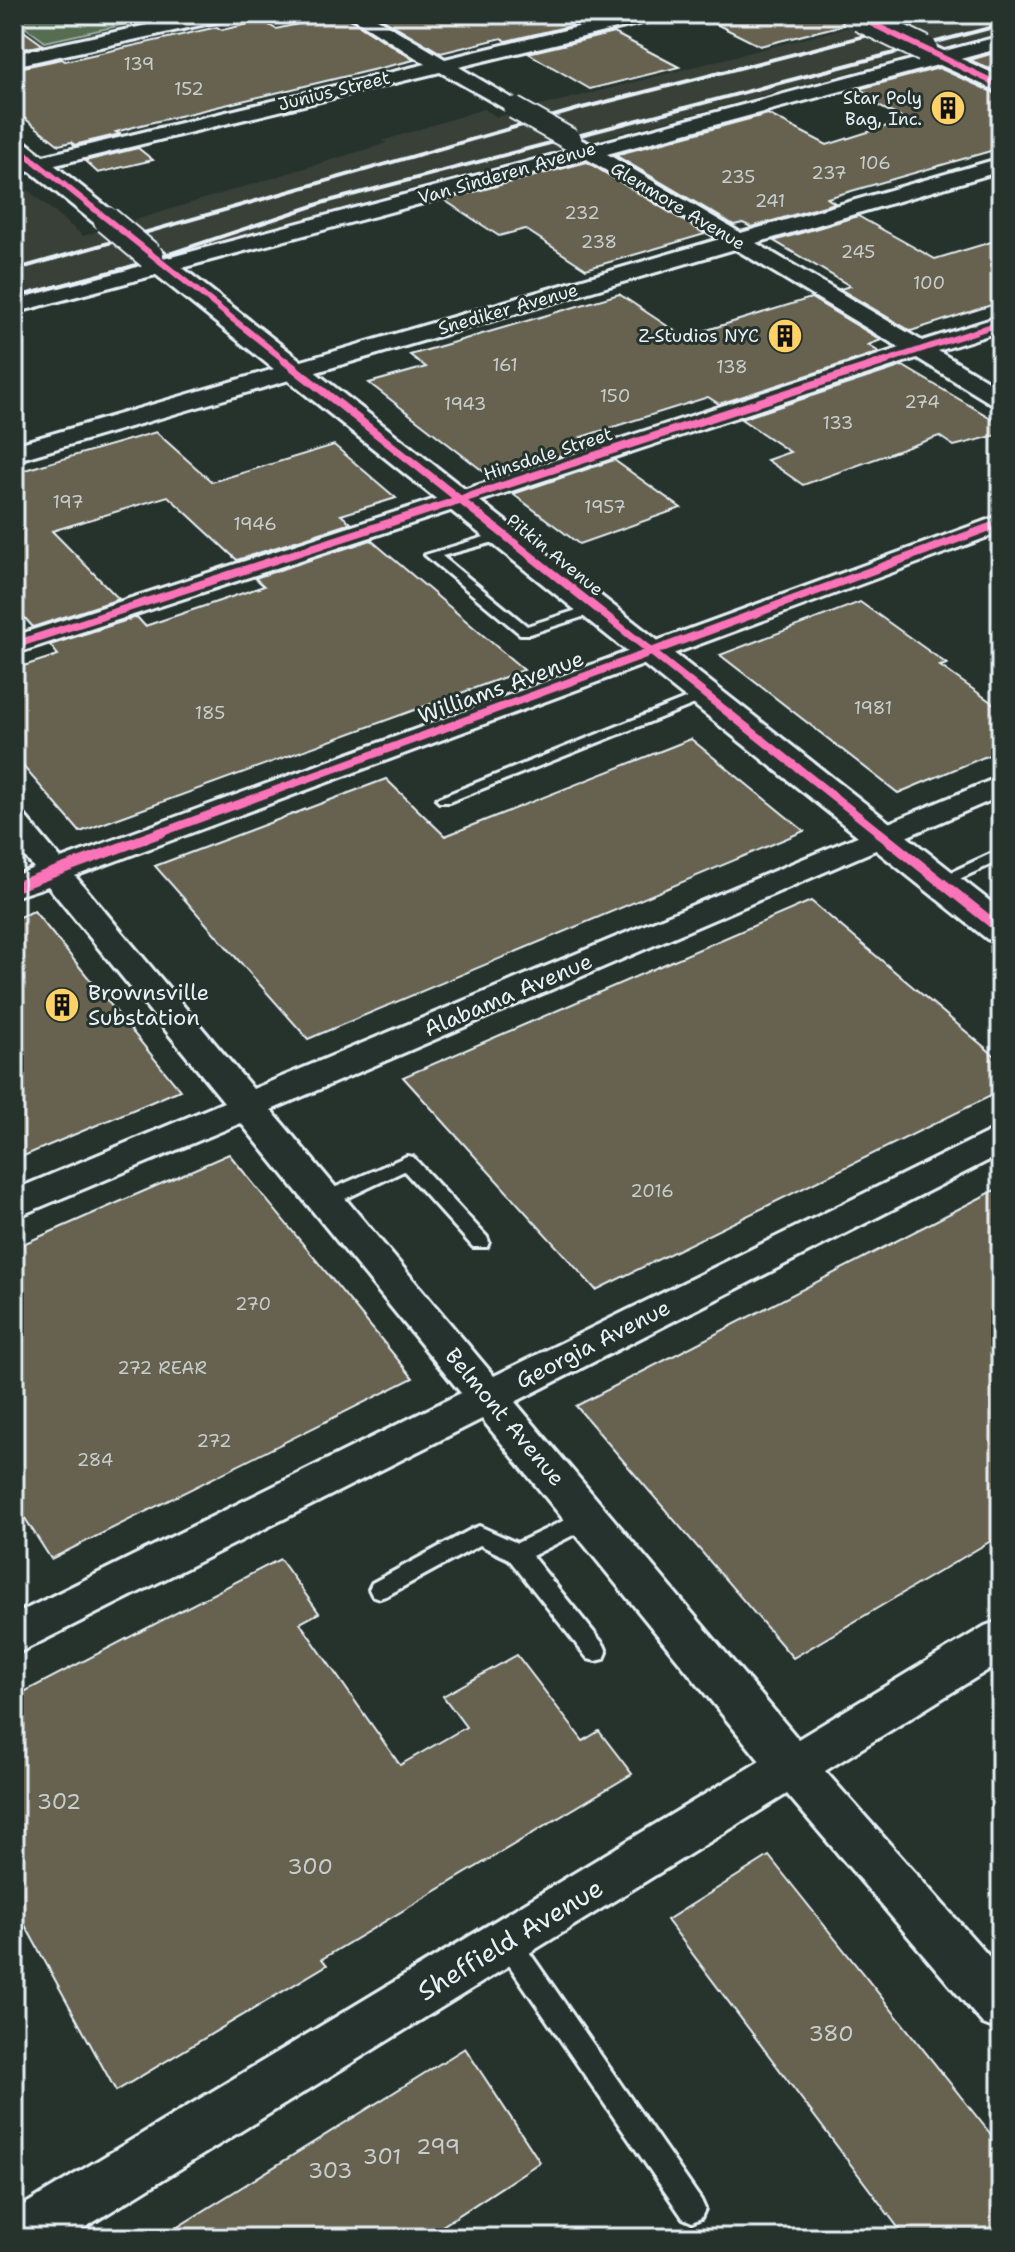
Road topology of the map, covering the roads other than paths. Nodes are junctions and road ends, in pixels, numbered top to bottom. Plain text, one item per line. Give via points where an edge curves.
1 (224, 14) edge
2 (356, 14) edge
3 (655, 14) edge
4 (856, 16) edge
5 (1001, 42) edge
6 (933, 53) junction
7 (14, 60) edge
8 (442, 65) junction
9 (1001, 86) edge
10 (14, 145) edge
11 (579, 146) junction
12 (1001, 164) edge
13 (26, 166) edge
14 (737, 242) junction
15 (158, 261) junction
16 (14, 306) edge
17 (1001, 323) edge
18 (919, 350) junction
19 (298, 370) junction
20 (1001, 399) edge
21 (14, 453) edge
22 (460, 500) junction
23 (1001, 523) edge
24 (504, 535) junction
25 (596, 608) junction
26 (14, 645) edge
27 (651, 652) junction
28 (705, 695) junction
29 (1001, 785) edge
30 (444, 799) dead end
31 (14, 823) edge
32 (882, 835) junction
33 (1001, 854) edge
34 (55, 872) junction
35 (940, 881) junction
36 (14, 887) edge
37 (999, 925) edge
38 (247, 1106) junction
39 (1001, 1139) edge
40 (325, 1200) junction
41 (14, 1205) edge
42 (480, 1242) dead end
43 (487, 1397) junction
44 (588, 1518) junction
45 (517, 1553) junction
46 (380, 1589) dead end
47 (14, 1636) edge
48 (1001, 1639) edge
49 (596, 1652) dead end
50 (792, 1766) junction
51 (507, 1941) junction
52 (1001, 2007) edge
53 (692, 2209) dead end
54 (19, 2238) edge

1 - 7 street
2 - 8 street, Glenmore Avenue
3 - 8 street, Junius Street
4 - 6 street, bridge
5 - 6 street, Van Sinderen Avenue
6 - 9 street
6 - 11 street, Van Sinderen Avenue
8 - 11 street, Glenmore Avenue, bridge
8 - 13 street, Junius Street
10 - 13 street, Pitkin Avenue
11 - 14 street, Glenmore Avenue
11 - 15 street, Van Sinderen Avenue
12 - 14 street, Snediker Avenue
13 - 15 street, Pitkin Avenue, bridge
14 - 18 street, Glenmore Avenue
14 - 19 street, Snediker Avenue
15 - 16 street, Van Sinderen Avenue
15 - 19 street, Pitkin Avenue
17 - 18 street, Hinsdale Street
18 - 20 street, Glenmore Avenue
18 - 22 street, Hinsdale Street
19 - 21 street, Snediker Avenue
19 - 22 street, Pitkin Avenue
22 - 24 street, Pitkin Avenue
22 - 26 street, Hinsdale Street
23 - 27 street, Williams Avenue
24 - 25 street, Pitkin Avenue
24 - 25 lane via 432,555 525,631
25 - 27 street, Pitkin Avenue
27 - 28 street, Pitkin Avenue
27 - 34 street, Williams Avenue
28 - 30 lane
28 - 32 street, Pitkin Avenue
29 - 32 street, Alabama Avenue
31 - 34 street, Belmont Avenue
32 - 35 street, Pitkin Avenue
32 - 38 street, Alabama Avenue
33 - 35 lane
34 - 36 street, Williams Avenue
34 - 38 street, Belmont Avenue
35 - 37 street, Pitkin Avenue
38 - 40 street, Belmont Avenue
38 - 41 street, Alabama Avenue
39 - 43 street, Georgia Avenue
40 - 42 lane via 407,1162
40 - 43 street, Belmont Avenue
43 - 44 street, Belmont Avenue
43 - 47 street, Georgia Avenue
44 - 45 lane
44 - 50 street, Belmont Avenue
45 - 46 lane via 479,1535
45 - 49 lane
48 - 50 street, Sheffield Avenue
50 - 51 street, Sheffield Avenue
50 - 52 street, Belmont Avenue
51 - 53 lane
51 - 54 street, Sheffield Avenue

